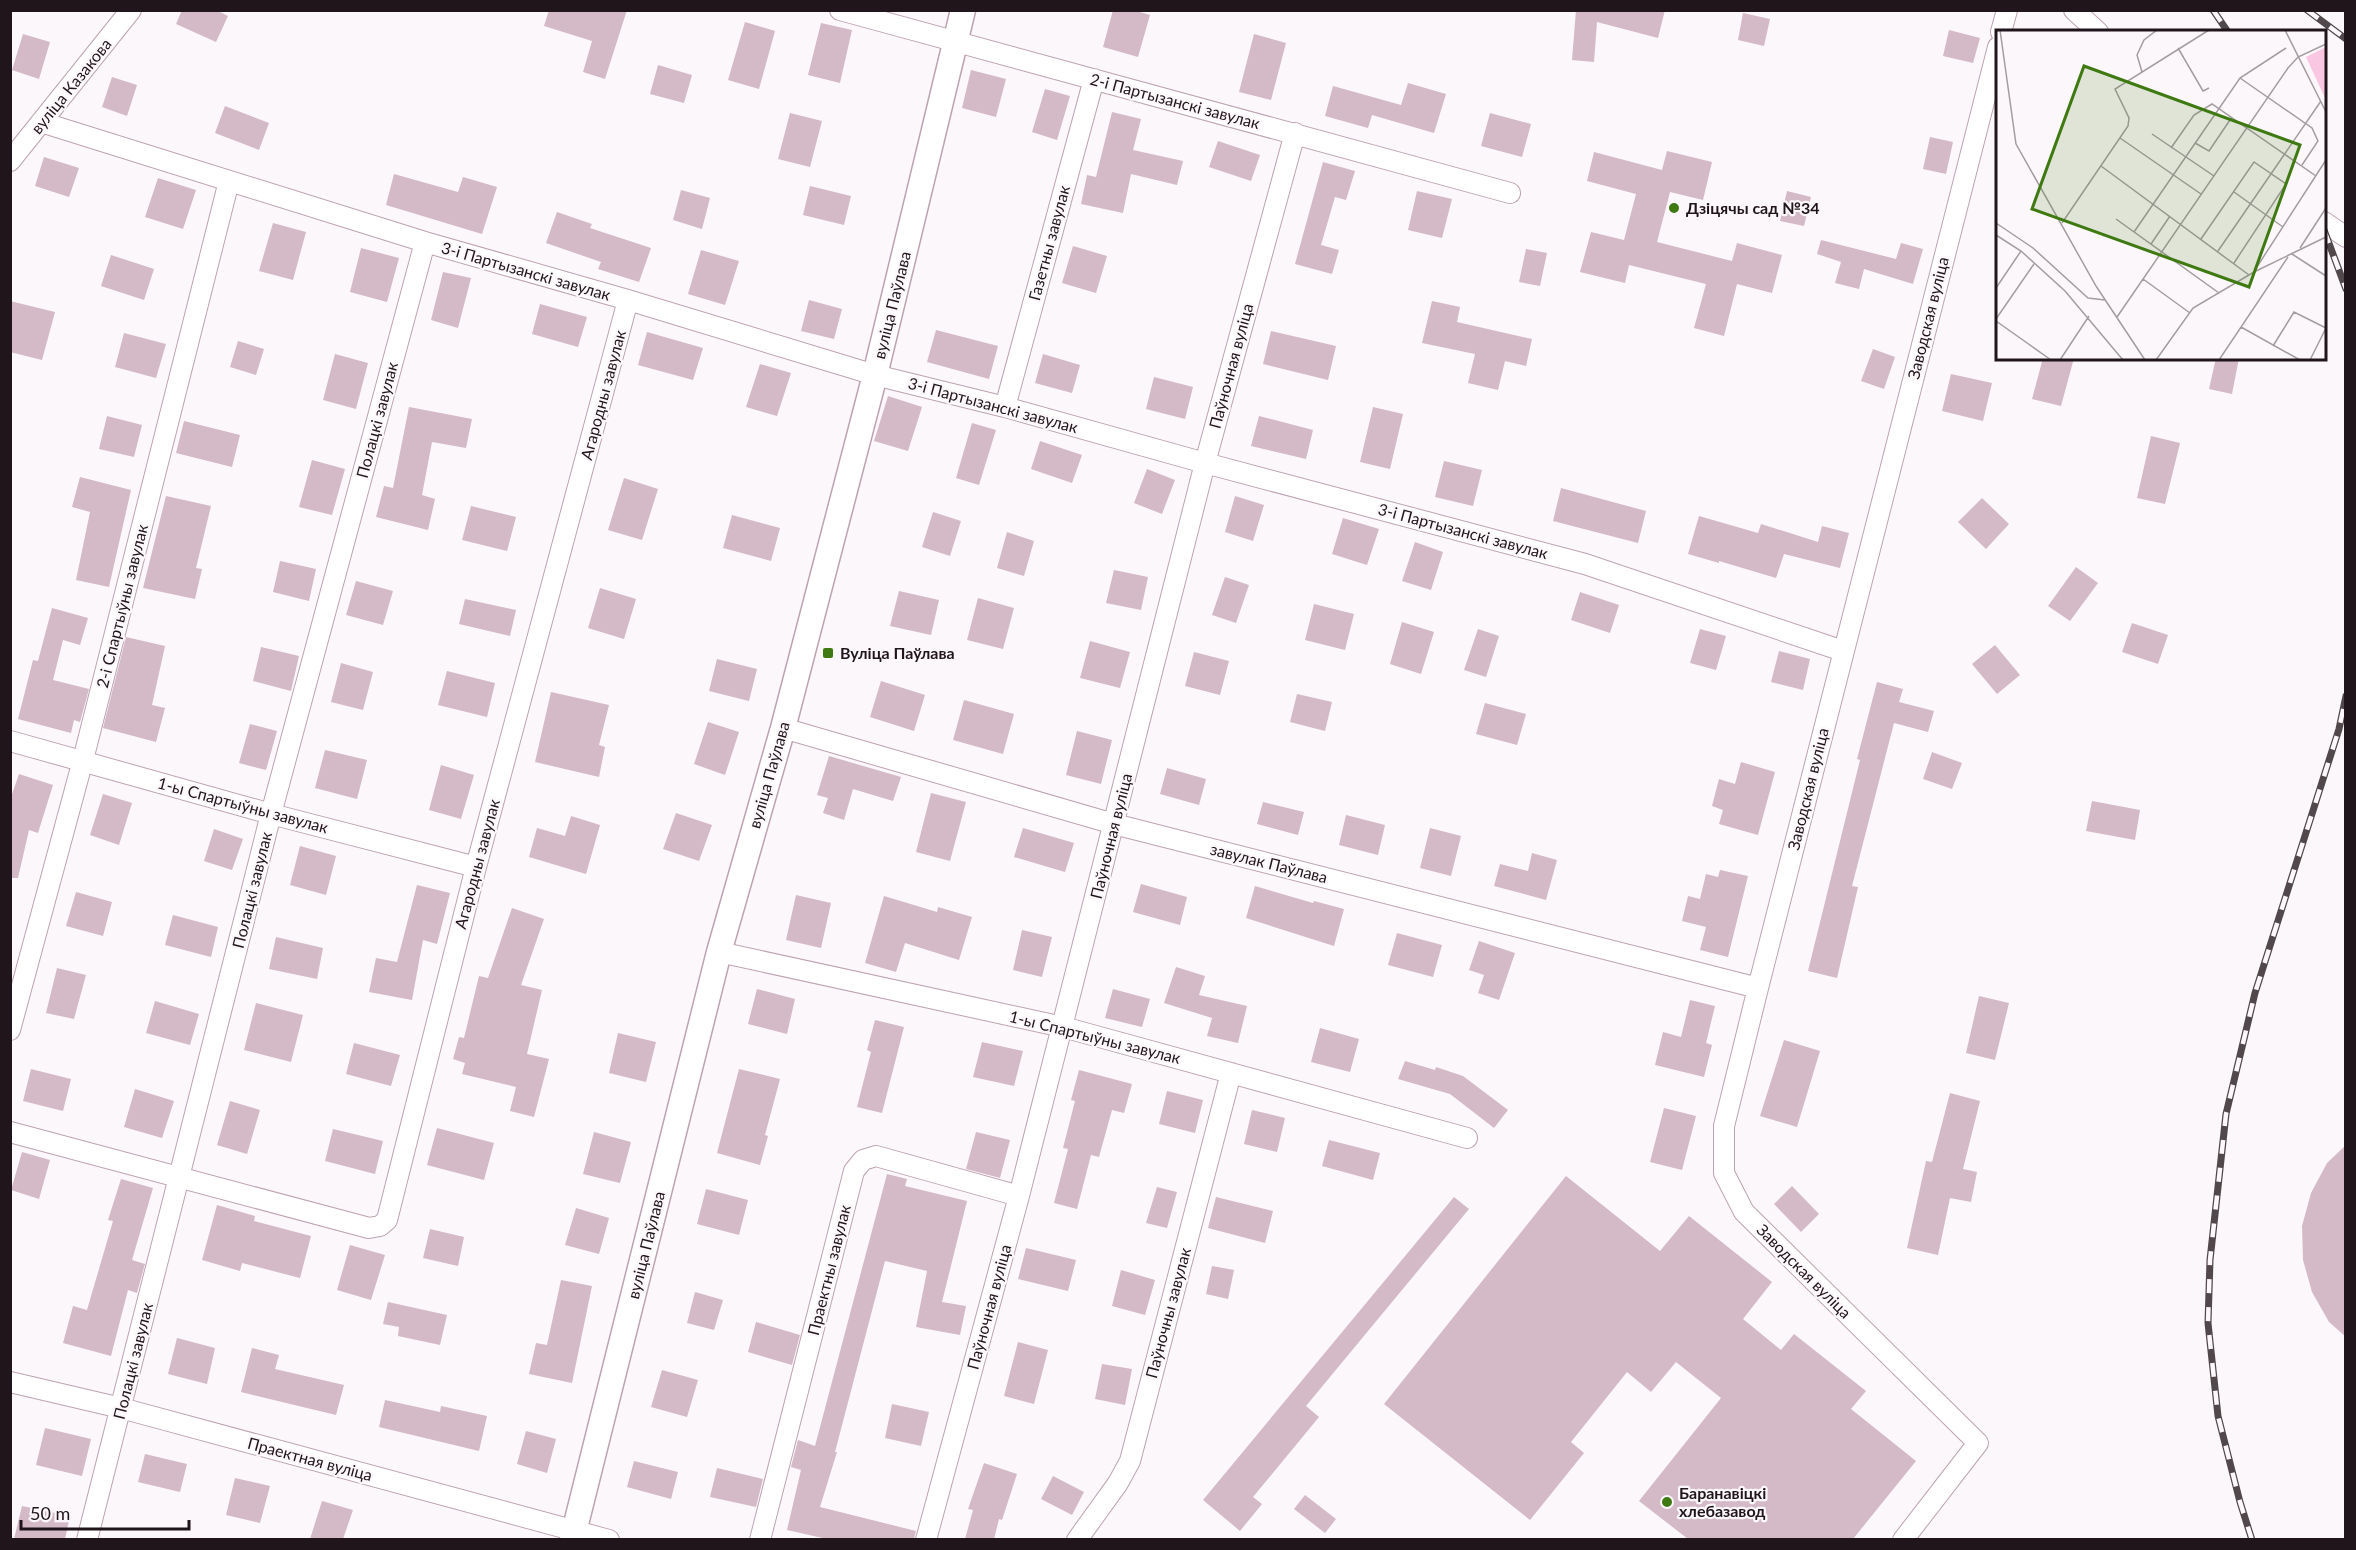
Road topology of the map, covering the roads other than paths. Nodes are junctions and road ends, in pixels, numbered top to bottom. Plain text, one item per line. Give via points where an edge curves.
1 (131, 10) edge
2 (840, 10) edge
3 (963, 10) edge
4 (2007, 10) edge
5 (2074, 10) edge
6 (2002, 30) edge
7 (2096, 30) edge
8 (955, 43) junction
9 (1996, 54) edge
10 (1094, 80) junction
11 (41, 122) junction
12 (1295, 133) junction
13 (10, 160) edge
14 (228, 181) junction
15 (1510, 194) dead end
16 (2326, 223) edge
17 (2346, 237) edge
18 (425, 242) junction
19 (628, 300) junction
20 (875, 375) junction
21 (1005, 407) junction
22 (1204, 463) junction
23 (1843, 651) junction
24 (783, 728) junction
25 (10, 741) edge
26 (83, 760) junction
27 (271, 814) junction
28 (1114, 824) junction
29 (476, 867) junction
30 (719, 952) junction
31 (1758, 988) junction
32 (1063, 1027) junction
33 (10, 1030) edge
34 (1231, 1073) junction
35 (10, 1132) edge
36 (1467, 1138) dead end
37 (180, 1179) junction
38 (1020, 1196) junction
39 (10, 1382) edge
40 (121, 1408) junction
41 (573, 1535) edge
42 (87, 1539) edge
43 (609, 1539) edge
44 (760, 1539) edge
45 (926, 1539) edge
46 (1077, 1539) edge
47 (1903, 1539) edge

1 - 11 street, вуліца Казакова
2 - 8 street, 2-і Партызанскі завулак
3 - 8 street, вуліца Паўлава
4 - 6 street
5 - 7 street
8 - 10 street, 2-і Партызанскі завулак
8 - 20 street, вуліца Паўлава
9 - 23 street, Заводская вуліца
10 - 12 street, 2-і Партызанскі завулак
10 - 21 street, Газетны завулак
11 - 13 street, вуліца Казакова
11 - 14 street, 3-і Партызанскі завулак
12 - 15 street, 2-і Партызанскі завулак
12 - 22 street, Паўночная вуліца
14 - 18 street, 3-і Партызанскі завулак
14 - 26 street, 2-і Спартыўны завулак
16 - 17 street
18 - 19 street, 3-і Партызанскі завулак
18 - 27 street, Полацкі завулак
19 - 20 street, 3-і Партызанскі завулак
19 - 29 street, Агародны завулак
20 - 21 street, 3-і Партызанскі завулак
20 - 24 street, вуліца Паўлава
21 - 22 street, 3-і Партызанскі завулак
22 - 23 street, 3-і Партызанскі завулак via 1585,564
22 - 28 street, Паўночная вуліца
23 - 31 street, Заводская вуліца
24 - 28 street, завулак Паўлава
24 - 30 street, вуліца Паўлава
25 - 26 street, 1-ы Спартыўны завулак
26 - 27 street, 1-ы Спартыўны завулак
26 - 33 street, 2-і Спартыўны завулак
27 - 29 street, 1-ы Спартыўны завулак
27 - 37 street, Полацкі завулак
28 - 31 street, завулак Паўлава
28 - 32 street, Паўночная вуліца
29 - 37 street, Агародны завулак via 387,1220 369,1228
30 - 32 street, 1-ы Спартыўны завулак
30 - 41 street, вуліца Паўлава
31 - 47 street, Заводская вуліца via 1724,1126 1724,1173 1744,1212 1978,1443
32 - 34 street, 1-ы Спартыўны завулак
32 - 38 street, Паўночная вуліца
34 - 36 street, 1-ы Спартыўны завулак
34 - 46 street, Паўночны завулак via 1130,1461
35 - 37 street
37 - 40 street, Полацкі завулак
38 - 44 street, Праектны завулак via 876,1156 864,1160 854,1172
38 - 45 street, Паўночная вуліца
39 - 40 street, Праектная вуліца
40 - 41 street, Праектная вуліца
40 - 42 street, Полацкі завулак
41 - 43 street, Праектная вуліца

